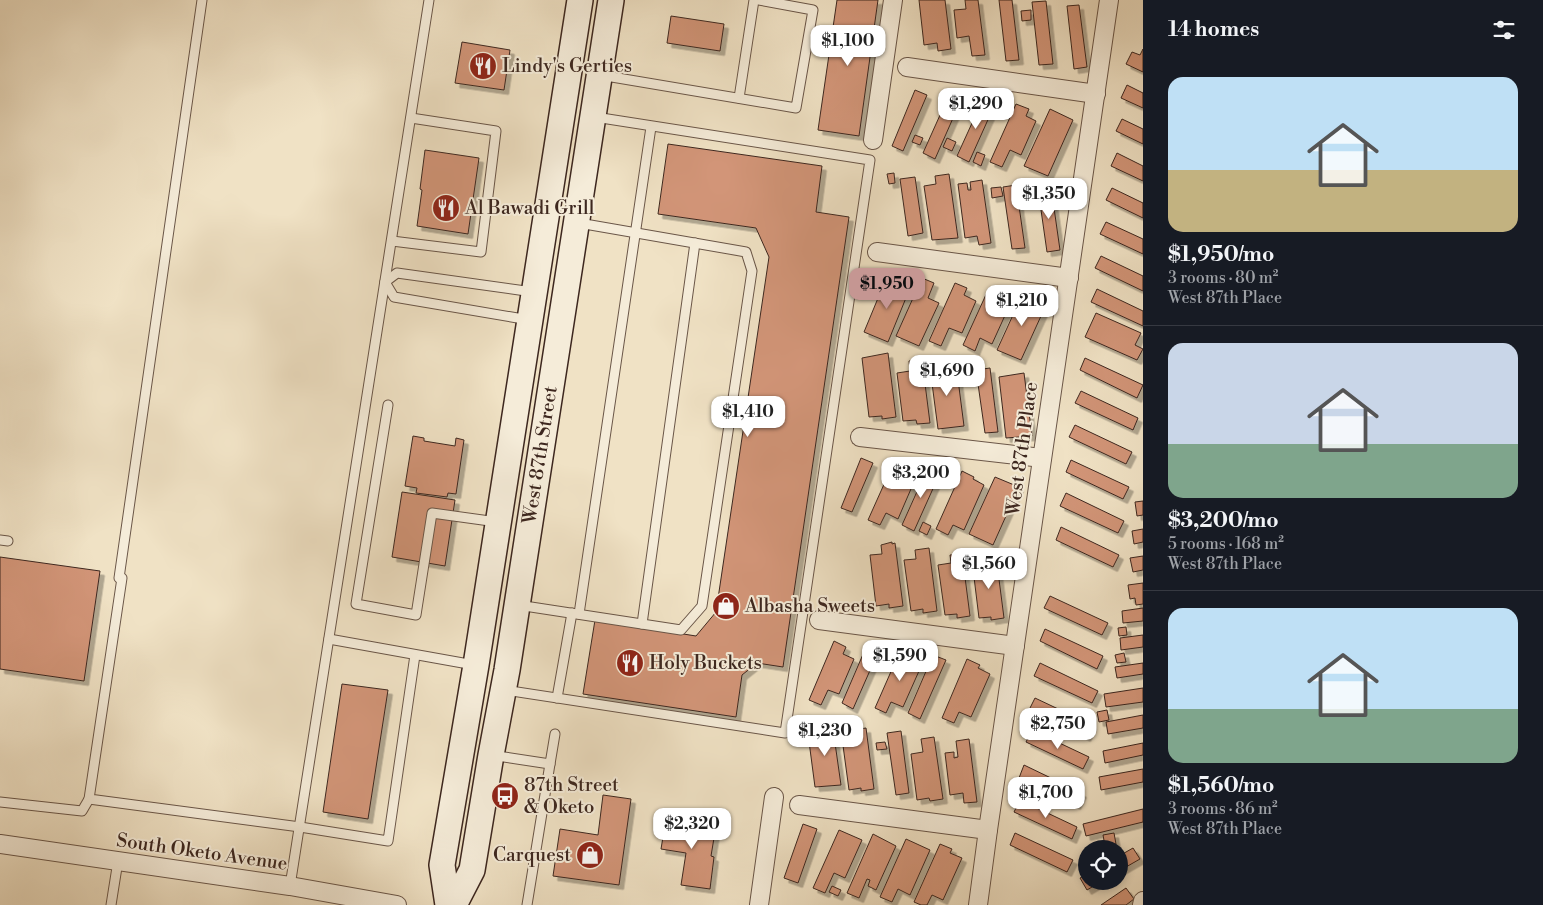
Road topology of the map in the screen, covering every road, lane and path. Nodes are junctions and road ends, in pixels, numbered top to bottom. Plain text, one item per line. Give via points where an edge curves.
1 (202, 0) edge
2 (429, 0) edge
3 (580, 0) edge
4 (611, 0) edge
5 (754, 0) edge
6 (759, 0) edge
7 (893, 0) edge
8 (1109, 0) edge
9 (907, 67) dead end
10 (600, 75) junction
11 (1096, 94) junction
12 (739, 98) junction
13 (593, 117) junction
14 (411, 118) junction
15 (651, 126) junction
16 (872, 140) dead end
17 (576, 223) junction
18 (636, 233) junction
19 (392, 240) junction
20 (695, 243) junction
21 (877, 252) dead end
22 (1069, 278) junction
23 (385, 282) junction
24 (534, 292) junction
25 (529, 320) junction
26 (388, 405) dead end
27 (860, 437) dead end
28 (1042, 458) junction
29 (498, 522) junction
30 (517, 604) junction
31 (575, 614) junction
32 (819, 620) dead end
33 (642, 624) junction
34 (329, 639) junction
35 (1015, 646) junction
36 (415, 655) junction
37 (476, 665) junction
38 (504, 690) junction
39 (557, 698) junction
40 (555, 734) dead end
41 (491, 754) junction
42 (550, 764) junction
43 (774, 797) dead end
44 (89, 799) junction
45 (0, 802) edge
46 (799, 805) dead end
47 (300, 827) junction
48 (988, 830) junction
49 (0, 844) edge
50 (118, 861) junction
51 (290, 886) junction
52 (1143, 901) edge
53 (361, 902) edge
54 (111, 905) edge
55 (397, 905) edge
56 (448, 905) edge
57 (454, 905) edge
58 (527, 905) edge
59 (759, 905) edge
60 (978, 905) edge
61 (1142, 905) edge

1 - 44 lane
2 - 14 lane
3 - 24 main road, West 87th Street
4 - 10 main road, West 87th Street
5 - 12 lane
6 - 12 lane via 813,10 796,108
7 - 16 street
8 - 11 street, West 87th Place
9 - 11 street
10 - 12 lane
10 - 13 main road, West 87th Street
11 - 22 street, West 87th Place
13 - 15 lane
13 - 17 main road, West 87th Street
14 - 19 lane
14 - 19 lane via 496,131 481,252
15 - 18 lane
15 - 39 lane via 870,160 786,733
17 - 18 lane
17 - 30 main road, West 87th Street
18 - 20 lane
18 - 31 lane
19 - 23 lane
20 - 33 lane
20 - 33 lane via 746,252 752,271 702,606 681,630
21 - 22 street
22 - 28 street, West 87th Place
23 - 24 lane via 397,273
23 - 25 lane via 394,297
23 - 34 lane
24 - 25 main road, West 87th Street
25 - 29 main road, West 87th Street
26 - 29 lane via 356,604 416,615 432,513
27 - 28 street
28 - 35 street, West 87th Place
29 - 37 main road, West 87th Street
30 - 31 lane
30 - 38 main road, West 87th Street
31 - 33 lane
31 - 39 lane
32 - 35 street
34 - 36 lane
34 - 47 lane
35 - 48 street, West 87th Place
36 - 37 lane
36 - 47 lane via 388,841
37 - 56 main road, West 87th Street via 442,865
38 - 39 lane
38 - 41 main road, West 87th Street
40 - 42 lane
41 - 42 lane
41 - 57 main road, West 87th Street via 472,870
42 - 58 lane
43 - 59 street
44 - 45 lane via 82,812
44 - 47 lane
46 - 48 street
47 - 51 lane
48 - 60 street, West 87th Place
49 - 50 street, South Oketo Avenue
50 - 51 street, South Oketo Avenue
50 - 54 lane
51 - 53 street, South Oketo Avenue
52 - 61 street
53 - 55 street, South Oketo Avenue

